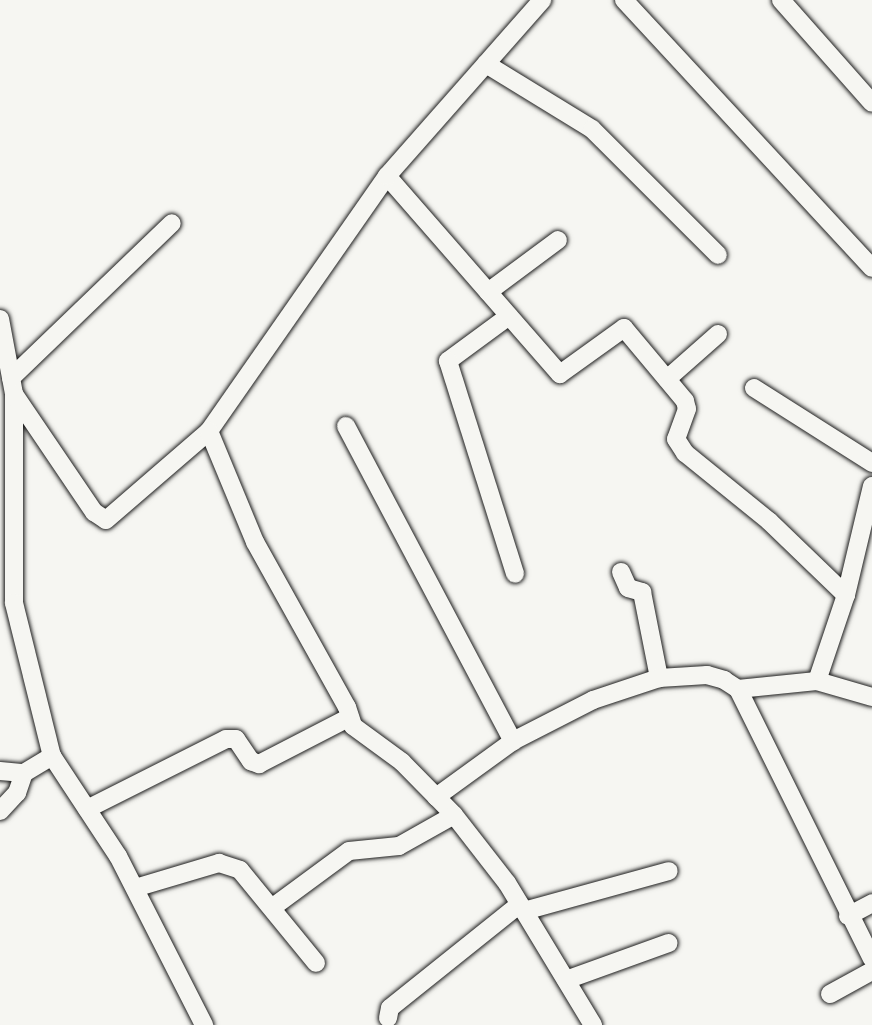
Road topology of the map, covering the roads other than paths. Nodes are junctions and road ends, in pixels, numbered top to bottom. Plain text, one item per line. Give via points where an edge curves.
1 (542, 0) edge
2 (624, 0) edge
3 (781, 0) edge
4 (486, 64) junction
5 (872, 103) edge
6 (387, 176) junction
7 (172, 223) dead end
8 (558, 240) dead end
9 (718, 256) dead end
10 (872, 268) edge
11 (488, 292) junction
12 (509, 316) junction
13 (0, 319) edge
14 (718, 334) dead end
15 (667, 379) junction
16 (13, 386) junction
17 (754, 388) dead end
18 (346, 426) dead end
19 (209, 432) junction
20 (872, 463) edge
21 (872, 486) edge
22 (869, 507) edge
23 (621, 572) dead end
24 (515, 574) dead end
25 (846, 596) junction
26 (659, 678) junction
27 (817, 681) junction
28 (738, 689) junction
29 (872, 697) edge
30 (350, 717) junction
31 (513, 741) junction
32 (52, 756) junction
33 (0, 771) edge
34 (24, 773) junction
35 (436, 797) junction
36 (87, 809) junction
37 (0, 811) edge
38 (454, 816) junction
39 (669, 871) dead end
40 (135, 888) junction
41 (872, 903) edge
42 (274, 907) junction
43 (522, 908) junction
44 (848, 916) junction
45 (669, 943) dead end
46 (872, 959) edge
47 (316, 963) dead end
48 (872, 971) edge
49 (566, 980) junction
50 (830, 994) dead end
51 (386, 1023) edge
52 (204, 1025) edge
53 (593, 1025) edge

1 - 4 street
2 - 10 street
3 - 5 street
4 - 6 street
4 - 9 street via 592,130
6 - 11 street
6 - 19 street
7 - 16 street
8 - 11 street
11 - 12 street
12 - 15 street via 560,374 620,327
12 - 24 street via 448,360
13 - 16 street
14 - 15 street
15 - 25 street via 687,409 677,444 769,521
16 - 19 street via 94,512 106,520
16 - 32 street via 14,603
17 - 20 street
18 - 31 street
19 - 30 street via 255,542
21 - 22 street
22 - 25 street
23 - 26 street via 628,588 642,592
25 - 27 street
26 - 28 street via 707,675
26 - 31 street via 593,700
27 - 28 street
27 - 29 street
28 - 44 street
30 - 35 street via 359,732 402,762
30 - 36 street via 259,764 251,761 236,739 226,739
31 - 35 street
32 - 34 street
32 - 36 street
33 - 34 street
34 - 37 street via 17,793
35 - 38 street
36 - 40 street
38 - 42 street via 398,846 349,851
38 - 43 street
39 - 43 street
40 - 42 street via 219,863 240,870
40 - 52 street
41 - 44 street
42 - 47 street
43 - 49 street
43 - 51 street via 390,1008
44 - 46 street
45 - 49 street
48 - 50 street
49 - 53 street

